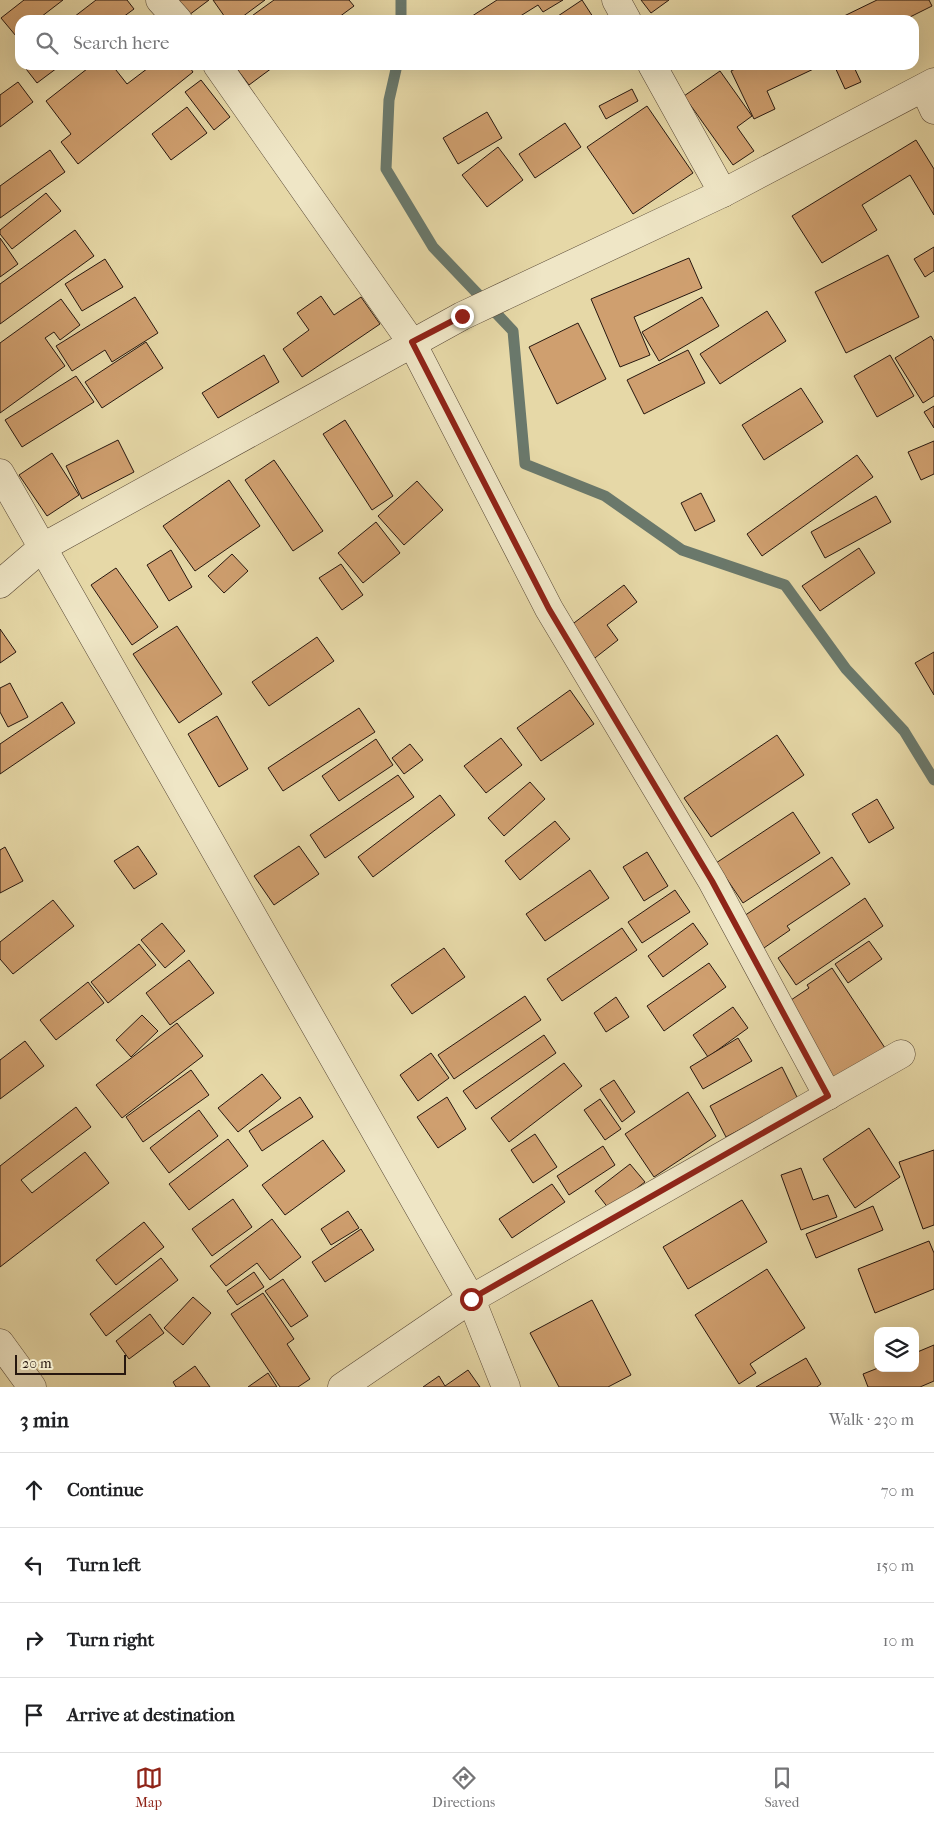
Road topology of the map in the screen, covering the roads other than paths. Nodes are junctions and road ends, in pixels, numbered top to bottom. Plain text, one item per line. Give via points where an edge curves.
1 (160, 0) edge
2 (616, 0) edge
3 (174, 15) edge
4 (624, 15) edge
5 (221, 70) edge
6 (655, 70) edge
7 (931, 93) edge
8 (723, 193) junction
9 (412, 342) junction
10 (0, 473) edge
11 (43, 547) junction
12 (0, 584) edge
13 (901, 1054) dead end
14 (828, 1096) junction
15 (471, 1299) junction
16 (0, 1343) edge
17 (32, 1387) edge
18 (342, 1387) edge
19 (506, 1387) edge

1 - 3 street
2 - 4 street
5 - 9 street
6 - 8 street
7 - 8 street
8 - 9 street via 504,295
9 - 11 street
9 - 14 street via 549,609 712,881
10 - 11 street
11 - 12 street
11 - 15 street
13 - 14 street
14 - 15 street
15 - 18 street
15 - 19 street
16 - 17 street

